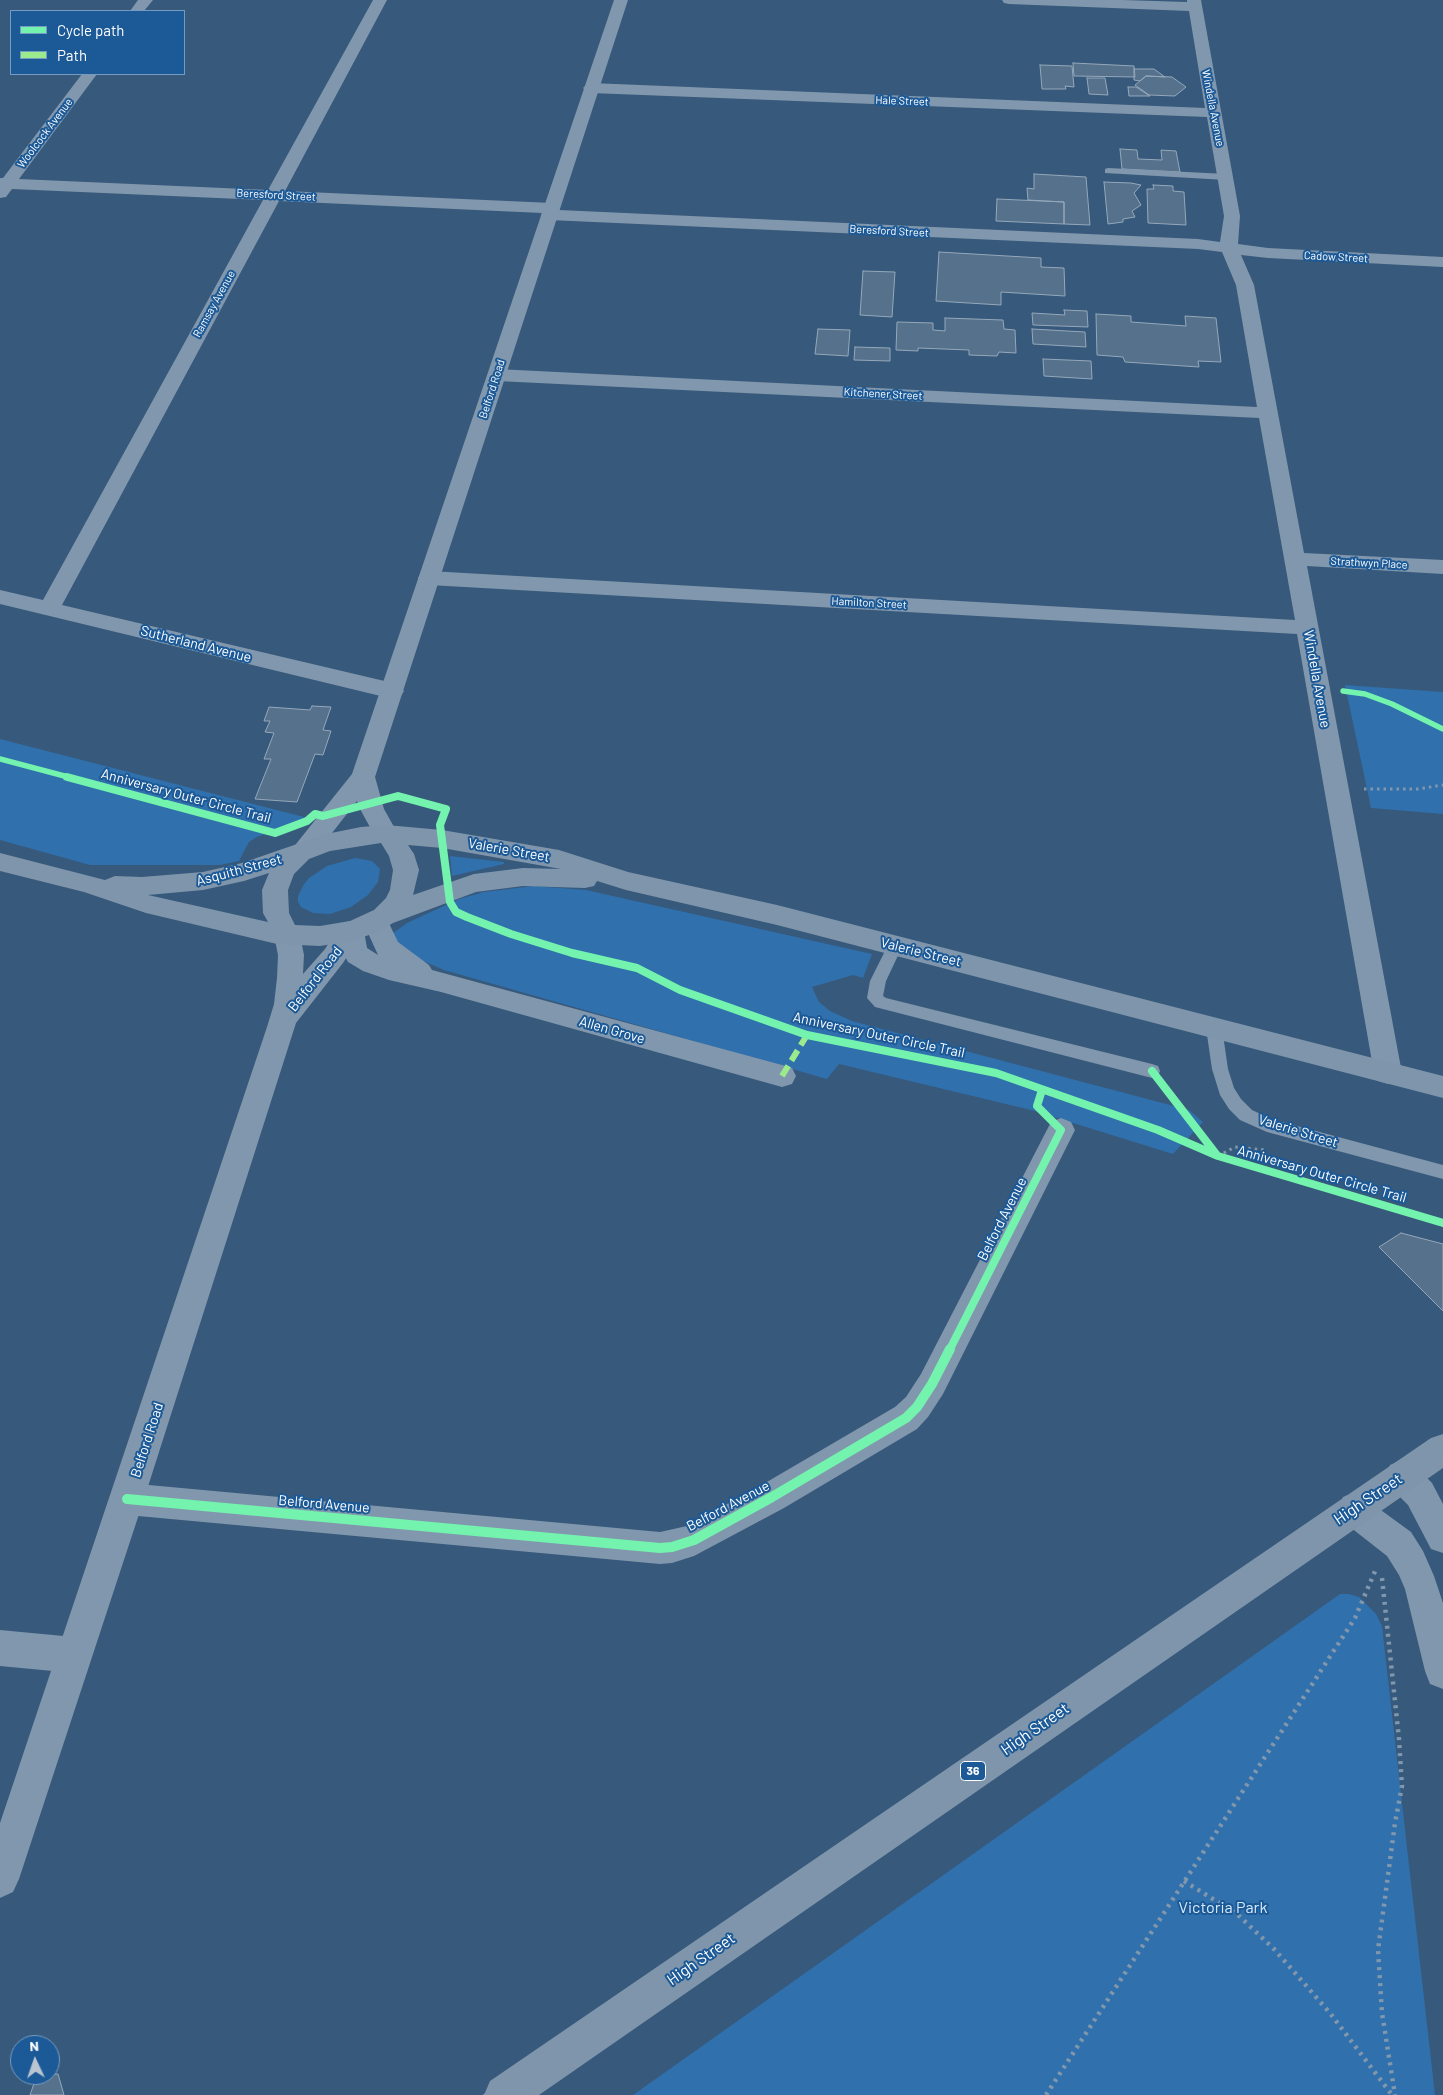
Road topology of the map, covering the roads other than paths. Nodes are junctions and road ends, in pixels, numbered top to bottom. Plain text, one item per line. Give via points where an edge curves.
1 (146, 0) edge
2 (380, 0) edge
3 (620, 0) edge
4 (1009, 0) edge
5 (1194, 3) edge
6 (138, 10) edge
7 (89, 75) edge
8 (590, 88) junction
9 (1214, 113) junction
10 (1108, 172) dead end
11 (1226, 177) junction
12 (2, 186) edge
13 (273, 195) junction
14 (551, 211) junction
15 (1232, 216) junction
16 (1229, 248) junction
17 (1248, 251) junction
18 (1443, 262) edge
19 (1244, 285) junction
20 (497, 375) junction
21 (1268, 413) junction
22 (1296, 559) junction
23 (1443, 567) edge
24 (429, 578) junction
25 (0, 597) edge
26 (49, 609) junction
27 (1308, 628) junction
28 (393, 691) junction
29 (363, 777) junction
30 (387, 834) junction
31 (302, 852) junction
32 (0, 862) edge
33 (626, 881) junction
34 (88, 884) junction
35 (380, 919) junction
36 (350, 931) junction
37 (287, 935) junction
38 (896, 945) junction
39 (441, 982) junction
40 (281, 1027) junction
41 (1214, 1028) junction
42 (1152, 1071) dead end
43 (1388, 1073) junction
44 (782, 1076) dead end
45 (1443, 1087) edge
46 (1061, 1130) dead end
47 (1443, 1172) edge
48 (1443, 1449) edge
49 (1402, 1476) junction
50 (127, 1499) junction
51 (1355, 1508) junction
52 (1443, 1537) edge
53 (0, 1648) edge
54 (74, 1655) junction
55 (1443, 1671) edge
56 (0, 1879) edge
57 (504, 2095) edge

1 - 6 street
2 - 13 street, Ramsay Avenue
3 - 8 street, Belford Road
4 - 5 street
5 - 9 street, Windella Avenue
7 - 12 street, Woolcock Avenue
8 - 9 street, Hale Street
8 - 14 street, Belford Road
9 - 11 street, Windella Avenue
10 - 11 lane
11 - 15 street, Windella Avenue
12 - 13 street, Beresford Street
13 - 14 street, Beresford Street
13 - 26 street, Ramsay Avenue
14 - 16 street, Beresford Street
14 - 20 street, Belford Road
15 - 16 street, Windella Avenue
15 - 17 street, Windella Avenue
16 - 17 street, Cadow Street
16 - 19 street, Windella Avenue
17 - 18 street, Cadow Street
17 - 19 street, Windella Avenue
19 - 21 street, Windella Avenue
20 - 21 street, Kitchener Street
20 - 24 street, Belford Road
21 - 22 street, Windella Avenue
22 - 23 street, Strathwyn Place
22 - 27 street, Windella Avenue
24 - 27 street, Hamilton Street
24 - 28 street, Belford Road
25 - 26 street, Sutherland Avenue
26 - 28 street, Sutherland Avenue
27 - 43 street, Windella Avenue
28 - 29 street, Belford Road
29 - 30 street via 372,809
29 - 31 street, Belford Road
30 - 31 main road via 350,837
30 - 33 main road, Valerie Street via 528,853 575,863
30 - 35 main road via 404,861 406,878 401,897
31 - 34 main road, Asquith Street via 244,872 203,881 142,886
31 - 37 main road via 283,869 275,890 276,913
32 - 34 main road, Asquith Street
33 - 35 main road, Valerie Street via 544,876 488,881 456,889
33 - 38 main road, Valerie Street
34 - 37 main road, Asquith Street via 146,904
35 - 36 main road
35 - 39 street, Allen Grove via 383,942 389,950
36 - 37 main road via 320,936
36 - 39 street, Allen Grove via 355,951 366,961 388,970
36 - 40 street, Belford Road via 293,1006
37 - 40 street, Belford Road via 291,954 290,983
38 - 41 main road, Valerie Street
38 - 42 lane via 878,981 875,998 881,1003
39 - 44 street, Allen Grove
40 - 50 street, Belford Road
41 - 43 main road, Valerie Street
41 - 47 lane, Valerie Street via 1226,1090 1246,1115 1267,1125
43 - 45 main road, Valerie Street
46 - 50 street, Belford Avenue via 932,1384 917,1407 906,1418 694,1540 660,1548
48 - 49 main road, High Street / 36
49 - 51 main road, High Street / 36
49 - 52 street via 1420,1494
50 - 54 street, Belford Road
51 - 55 street via 1399,1544 1411,1563 1422,1588
51 - 57 main road, High Street / 36
53 - 54 street
54 - 56 street, Belford Road

